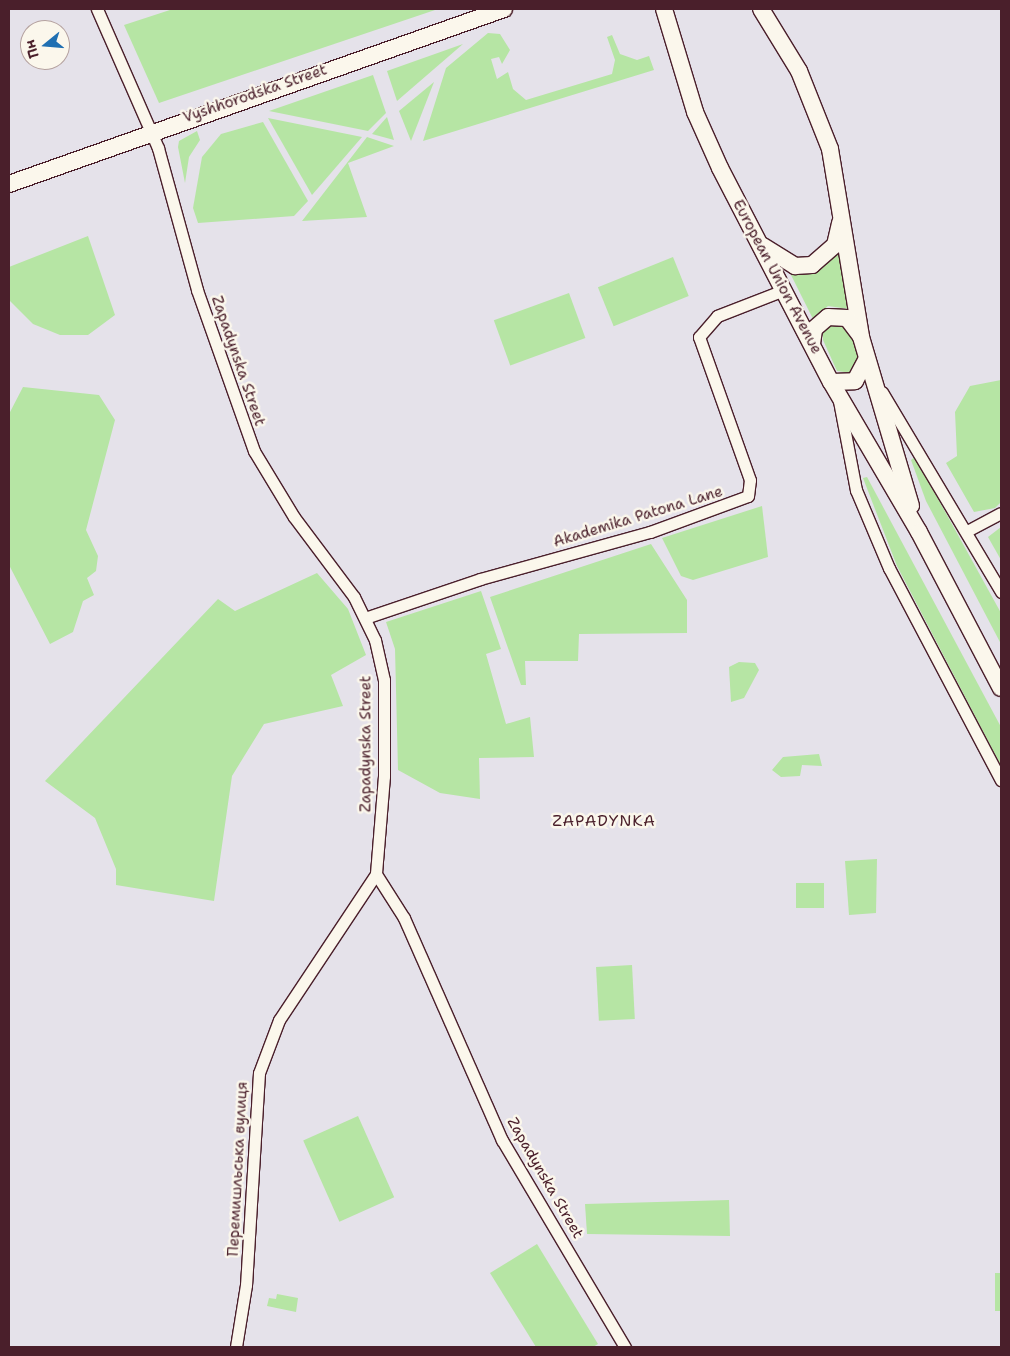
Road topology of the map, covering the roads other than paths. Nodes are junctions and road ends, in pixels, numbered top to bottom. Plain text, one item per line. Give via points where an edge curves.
1 (97, 9) edge
2 (504, 9) edge
3 (664, 9) edge
4 (761, 9) edge
5 (152, 130) junction
6 (9, 184) edge
7 (841, 213) junction
8 (760, 243) junction
9 (784, 290) junction
10 (861, 337) junction
11 (812, 344) junction
12 (869, 368) junction
13 (835, 388) junction
14 (1001, 513) edge
15 (967, 531) junction
16 (919, 532) junction
17 (1001, 592) edge
18 (365, 618) junction
19 (1001, 688) edge
20 (1001, 780) edge
21 (376, 874) junction
22 (236, 1347) edge
23 (625, 1347) edge

1 - 5 street, Zapadynska Street
2 - 5 main road, Vyshhorodska Street
3 - 8 main road, European Union Avenue via 695,112
4 - 7 main road, European Union Avenue via 813,101 830,149
5 - 6 main road, Vyshhorodska Street
5 - 18 street, Zapadynska Street via 215,346 254,451
7 - 8 main road via 835,245 812,265 795,266
7 - 10 main road, European Union Avenue
8 - 9 main road, European Union Avenue
9 - 11 main road, European Union Avenue
9 - 18 street, Akademika Patona Lane via 717,316 699,337 750,480 748,496 650,532 480,579
10 - 11 main road via 847,318 828,317 814,329
10 - 12 main road, European Union Avenue
11 - 13 main road, European Union Avenue
12 - 13 main road via 855,381
12 - 15 street, European Union Avenue
12 - 16 main road, European Union Avenue
13 - 16 main road, European Union Avenue
13 - 20 street via 849,464 867,518 928,647
14 - 15 street
15 - 17 street, European Union Avenue
16 - 19 main road, European Union Avenue
18 - 21 street, Zapadynska Street via 384,680 384,776
21 - 22 street, Перемишльська вулиця via 266,1046 257,1089 246,1286
21 - 23 street, Zapadynska Street via 404,918 502,1140

